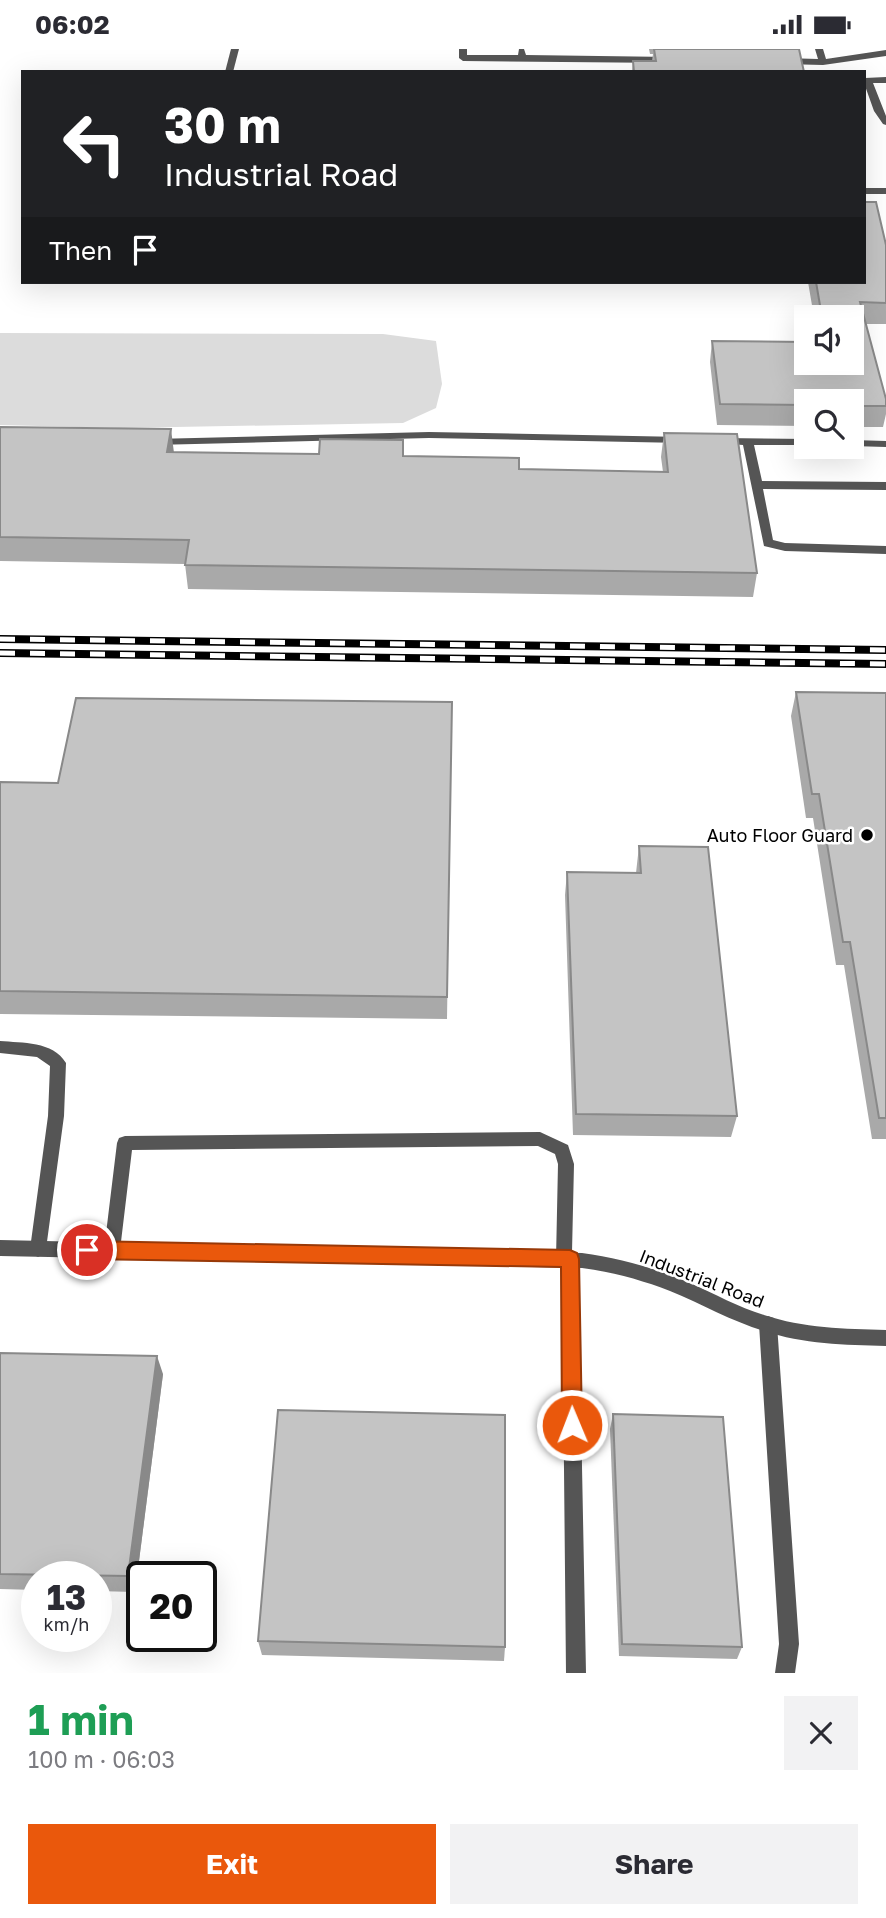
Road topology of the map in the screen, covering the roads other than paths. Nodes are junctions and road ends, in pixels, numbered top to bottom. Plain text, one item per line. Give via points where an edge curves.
1 (235, 49) edge
2 (463, 49) edge
3 (819, 49) edge
4 (886, 53) edge
5 (522, 54) edge
6 (686, 60) edge
7 (768, 61) edge
8 (823, 62) junction
9 (230, 70) edge
10 (866, 80) edge
11 (886, 80) edge
12 (878, 111) junction
13 (866, 113) edge
14 (886, 123) edge
15 (866, 191) edge
16 (886, 191) edge
17 (692, 440) edge
18 (706, 440) edge
19 (748, 441) junction
20 (136, 442) edge
21 (794, 442) edge
22 (864, 443) edge
23 (886, 444) edge
24 (757, 485) junction
25 (886, 485) edge
26 (886, 550) edge
27 (0, 1047) edge
28 (0, 1248) edge
29 (38, 1249) junction
30 (112, 1250) junction
31 (567, 1259) junction
32 (768, 1324) junction
33 (886, 1338) edge
34 (576, 1673) edge
35 (785, 1673) edge

1 - 9 street
2 - 5 street via 463,58
3 - 8 street
4 - 8 street
5 - 6 street
7 - 8 street
10 - 11 street
10 - 12 street
12 - 13 street
12 - 14 street
15 - 16 street
17 - 20 street via 429,435
18 - 19 street
19 - 21 street
19 - 24 street
22 - 23 street
24 - 25 street
24 - 26 street via 768,543
27 - 29 street via 40,1051 58,1063 57,1116
28 - 29 street, Industrial Road
29 - 30 street, Industrial Road
30 - 31 street, Industrial Road
30 - 31 street via 125,1143 540,1139 562,1150 566,1164
31 - 32 street, Industrial Road via 630,1269
31 - 34 street
32 - 33 street, Industrial Road via 831,1337
32 - 35 street via 789,1644

